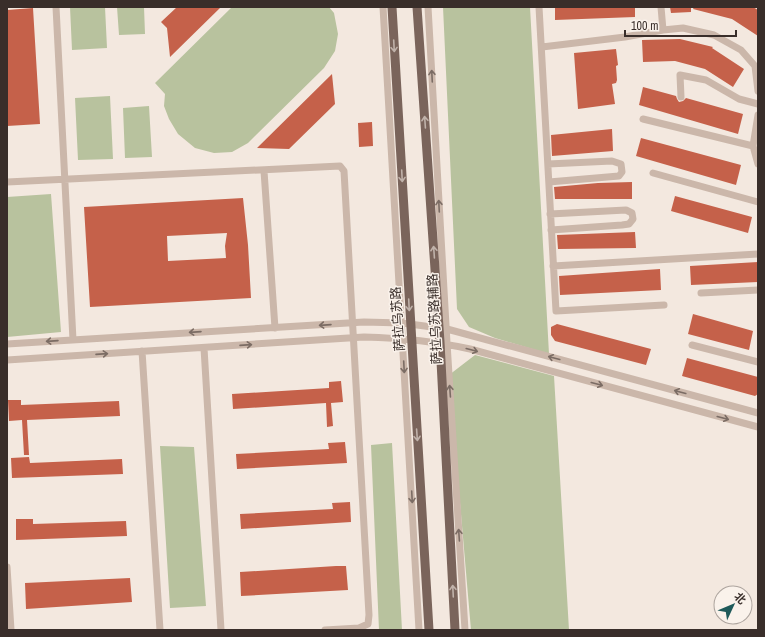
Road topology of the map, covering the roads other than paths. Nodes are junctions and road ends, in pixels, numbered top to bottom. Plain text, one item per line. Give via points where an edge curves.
1 (56, 7) edge
2 (383, 7) edge
3 (392, 7) edge
4 (418, 7) edge
5 (428, 7) edge
6 (539, 7) edge
7 (661, 7) edge
8 (662, 30) junction
9 (542, 47) junction
10 (756, 66) edge
11 (758, 91) edge
12 (681, 97) dead end
13 (758, 104) edge
14 (758, 115) edge
15 (643, 119) dead end
16 (752, 146) junction
17 (548, 164) junction
18 (758, 164) edge
19 (264, 170) junction
20 (653, 173) dead end
21 (65, 180) junction
22 (7, 182) edge
23 (549, 182) junction
24 (758, 202) edge
25 (550, 214) junction
26 (551, 230) junction
27 (758, 254) edge
28 (553, 266) junction
29 (758, 290) edge
30 (701, 293) dead end
31 (664, 305) dead end
32 (353, 323) junction
33 (406, 324) junction
34 (275, 328) junction
35 (443, 329) junction
36 (354, 338) junction
37 (407, 339) junction
38 (73, 340) junction
39 (443, 343) junction
40 (7, 344) edge
41 (692, 345) dead end
42 (204, 348) junction
43 (142, 352) junction
44 (7, 360) edge
45 (758, 362) edge
46 (758, 413) edge
47 (758, 427) edge
48 (7, 567) edge
49 (11, 630) edge
50 (160, 630) edge
51 (221, 630) edge
52 (325, 630) edge
53 (419, 630) edge
54 (430, 630) edge
55 (455, 630) edge
56 (465, 630) edge

1 - 21 street
2 - 33 street
3 -> 33 main road, 萨拉乌苏路
35 -> 4 main road
35 -> 5 street, 萨拉乌苏路辅路
6 - 9 street
7 - 8 street
8 - 9 street
8 - 10 street via 683,28 714,35 741,50
9 - 17 street
10 - 11 street
12 - 13 street via 680,75 706,80 739,99
14 - 16 street
15 - 16 street
16 - 18 street
17 - 23 street
17 - 23 street via 612,161 621,164 622,172 619,176
19 - 21 street
19 - 32 street via 340,166 344,171
19 - 34 street
20 - 24 street
21 - 22 street
21 - 38 street
23 - 25 street
25 - 26 street
25 - 26 street via 626,210 632,213 633,219 630,224
26 - 28 street
27 - 28 street
28 - 31 street via 556,311
29 - 30 street
32 - 33 street
32 -> 34 street
32 - 36 street
33 - 35 street
33 - 37 main road, 萨拉乌苏路
34 -> 38 street
35 - 39 main road
46 -> 35 street
36 - 37 street
42 -> 36 street
36 - 52 street via 369,615 368,624 359,628
37 - 39 street
37 -> 53 street
37 -> 54 main road, 萨拉乌苏路
38 -> 40 street
39 -> 47 street
55 -> 39 main road
56 -> 39 street, 萨拉乌苏路辅路
41 - 45 street
42 - 43 street
42 - 51 street
44 -> 43 street
43 - 50 street
48 - 49 street

